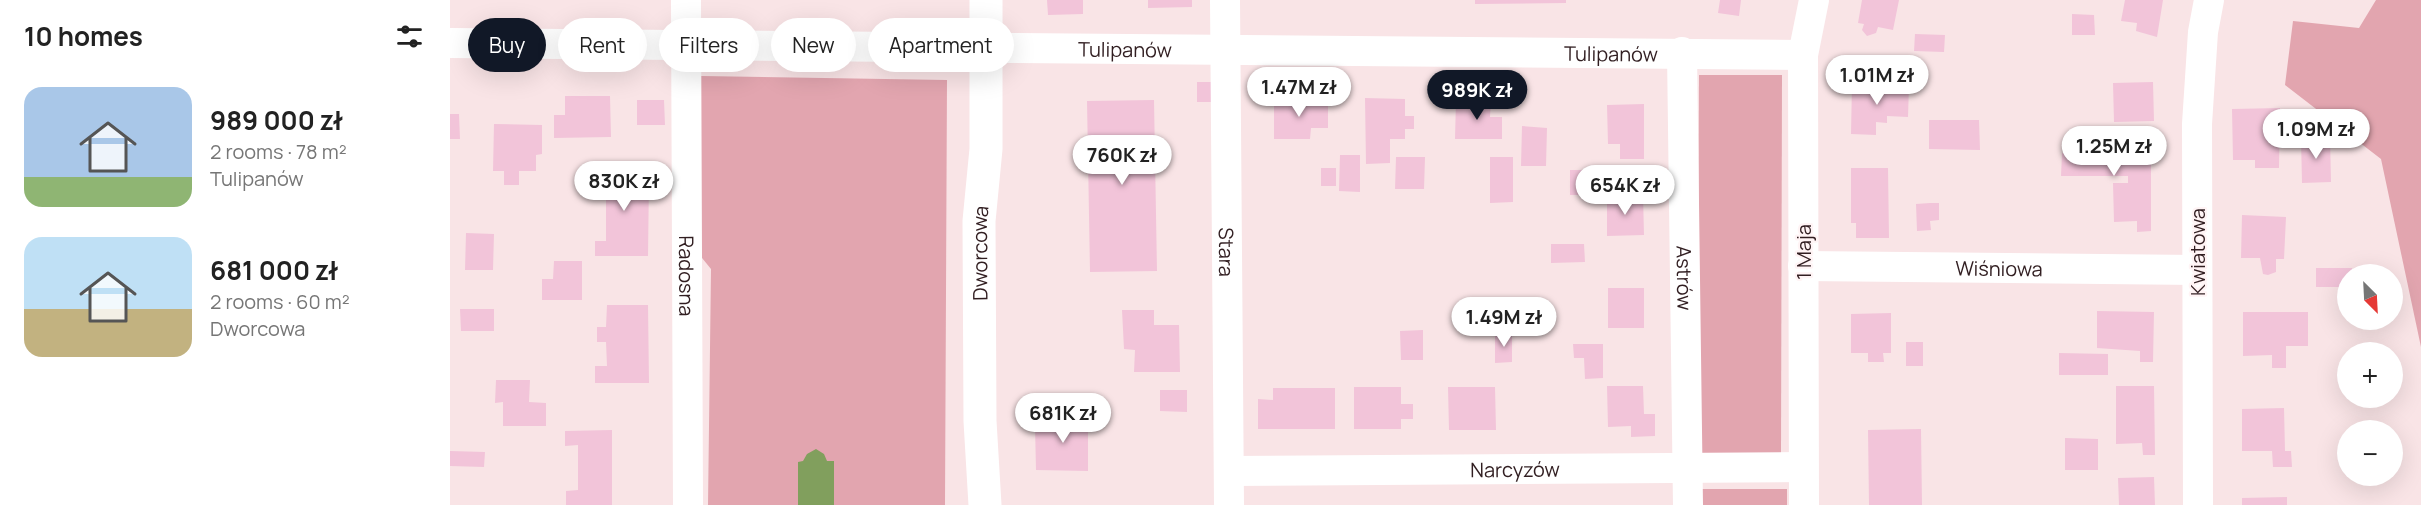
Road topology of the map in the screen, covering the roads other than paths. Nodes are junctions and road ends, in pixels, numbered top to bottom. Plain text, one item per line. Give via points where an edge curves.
1 (686, 0) edge
2 (986, 0) edge
3 (1225, 0) edge
4 (1814, 0) edge
5 (2209, 0) edge
6 (686, 18) edge
7 (986, 18) edge
8 (450, 43) edge
9 (659, 47) edge
10 (759, 47) edge
11 (868, 48) edge
12 (1014, 48) edge
13 (1226, 48) junction
14 (1682, 52) junction
15 (1803, 55) junction
16 (686, 72) edge
17 (986, 72) edge
18 (1803, 266) junction
19 (2197, 270) junction
20 (1803, 467) junction
21 (1688, 468) junction
22 (1229, 471) junction
23 (688, 505) edge
24 (985, 505) edge
25 (1229, 505) edge
26 (1688, 505) edge
27 (1804, 505) edge
28 (2198, 505) edge

1 - 6 street
2 - 7 street, Dworcowa
3 - 13 street, Stara
4 - 15 street, 1 Maja
5 - 19 street, Kwiatowa via 2199,75
8 - 9 street, Tulipanów
10 - 11 street, Tulipanów
12 - 13 street, Tulipanów
13 - 14 street, Tulipanów
13 - 22 street, Stara
14 - 15 street, Tulipanów
14 - 21 street, Astrów
15 - 18 street, 1 Maja
16 - 23 street, Radosna
17 - 24 street, Dworcowa via 986,149 980,221 980,420
18 - 19 street, Wiśniowa
18 - 20 street, 1 Maja
19 - 28 street, Kwiatowa
20 - 21 street, Narcyzów
20 - 27 street, 1 Maja
21 - 22 street, Narcyzów
21 - 26 street, Astrów
22 - 25 street, Stara

